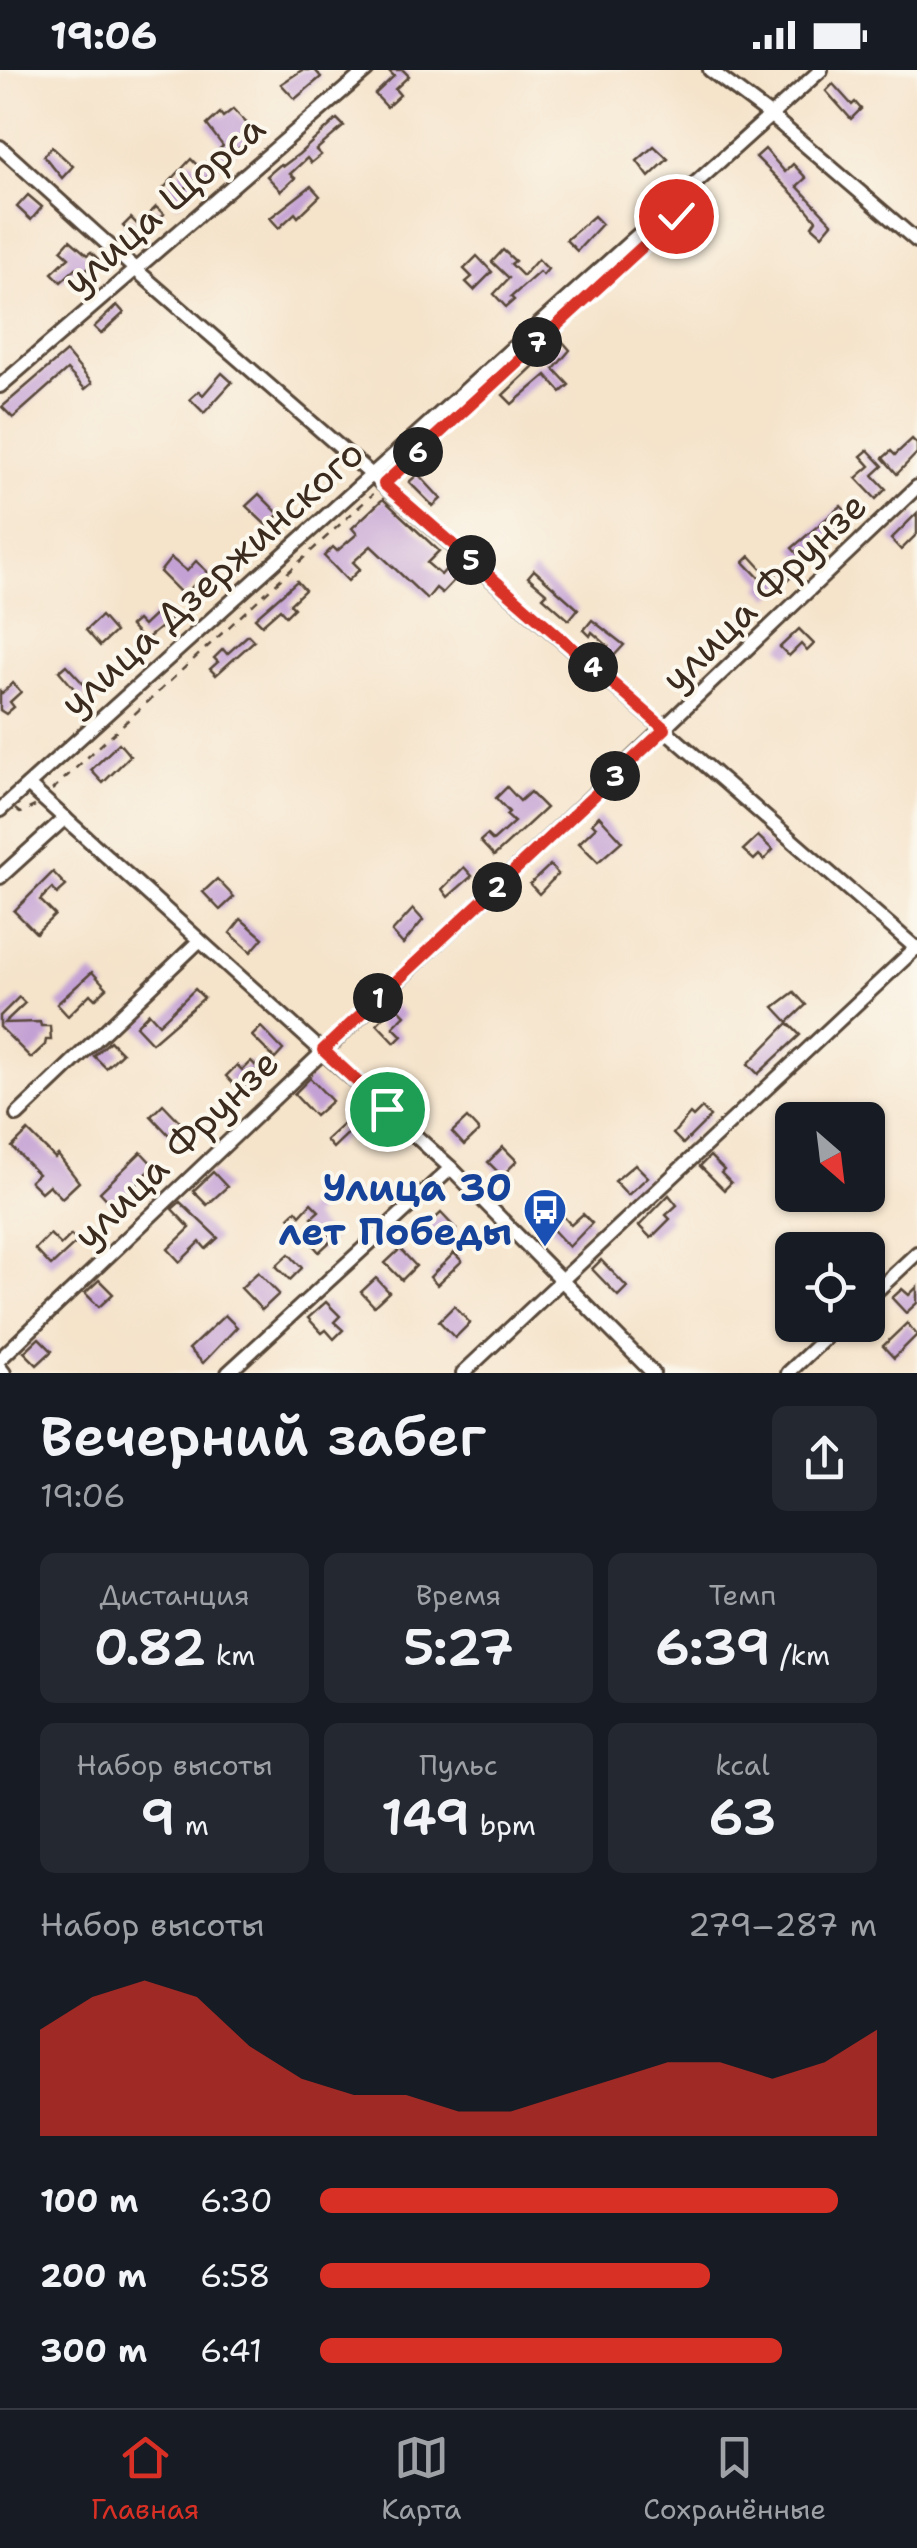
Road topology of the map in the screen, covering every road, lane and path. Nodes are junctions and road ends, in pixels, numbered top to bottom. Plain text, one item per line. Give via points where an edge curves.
1 (367, 70) edge
2 (710, 70) edge
3 (821, 70) edge
4 (770, 115) junction
5 (0, 147) edge
6 (917, 241) edge
7 (135, 269) junction
8 (515, 363) dead end
9 (0, 386) edge
10 (378, 480) junction
11 (917, 487) edge
12 (665, 729) junction
13 (28, 784) junction
14 (43, 798) junction
15 (4, 806) edge
16 (64, 818) junction
17 (0, 877) edge
18 (198, 941) junction
19 (917, 948) edge
20 (323, 1050) junction
21 (17, 1115) dead end
22 (451, 1168) junction
23 (917, 1253) edge
24 (560, 1279) junction
25 (885, 1283) edge
26 (822, 1342) edge
27 (0, 1359) edge
28 (228, 1373) edge
29 (463, 1373) edge
30 (653, 1373) edge
31 (788, 1373) edge

1 - 7 street, улица Щорса
2 - 4 street
3 - 4 street, улица Дзержинского
4 - 6 street
4 - 10 street, улица Дзержинского
5 - 7 street
7 - 9 street, улица Щорса
7 - 10 street
8 - 10 path
10 - 12 street
10 - 13 street, улица Дзержинского via 200,627
10 - 14 path
11 - 12 street, улица Фрунзе
12 - 19 street
12 - 20 street, улица Фрунзе
13 - 14 street
13 - 15 street, улица Дзержинского
14 - 15 path via 20,812
14 - 16 street
16 - 17 street
16 - 18 street
18 - 20 street
18 - 21 street
19 - 24 street
20 - 22 street
20 - 27 street, улица Фрунзе
22 - 24 street
22 - 28 street
23 - 25 street
24 - 29 street
24 - 30 street
26 - 31 street

